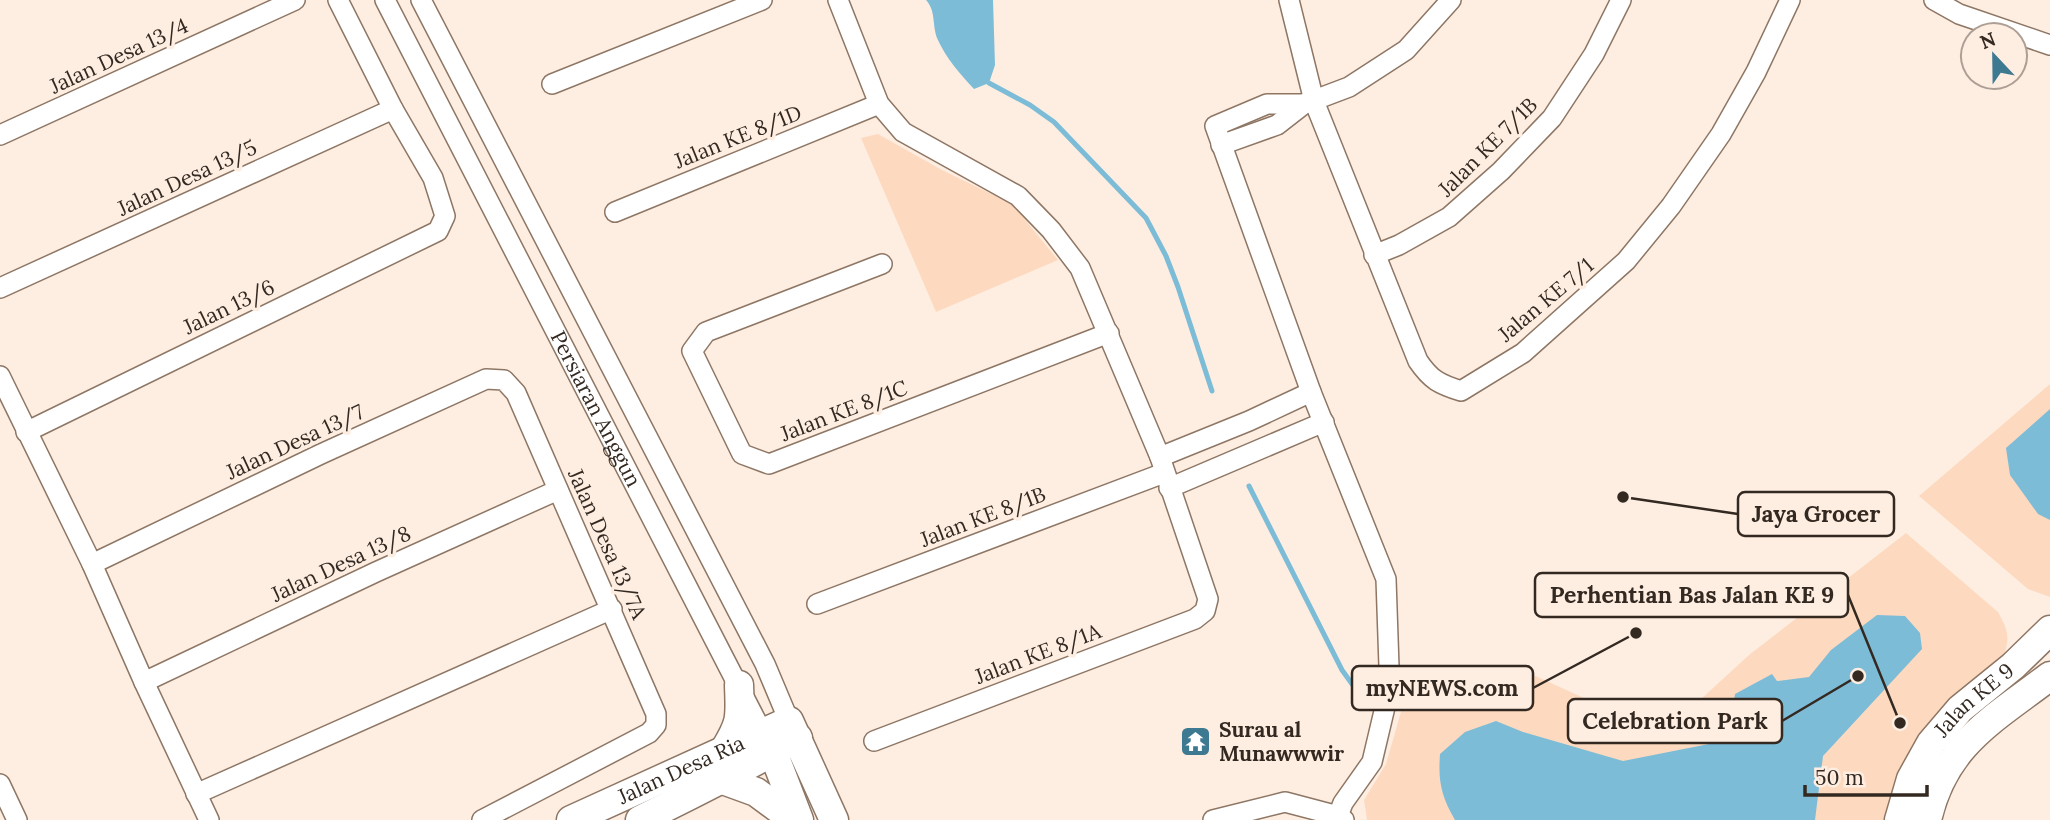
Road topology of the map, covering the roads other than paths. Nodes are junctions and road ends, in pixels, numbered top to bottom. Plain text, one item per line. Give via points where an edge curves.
1 (295, 0) edge
2 (338, 0) edge
3 (385, 0) edge
4 (421, 0) edge
5 (762, 0) edge
6 (838, 0) edge
7 (1289, 0) edge
8 (1451, 0) edge
9 (1621, 0) edge
10 (1790, 0) edge
11 (1934, 0) edge
12 (2050, 23) edge
13 (2047, 44) edge
14 (552, 84) dead end
15 (1309, 102) junction
16 (879, 104) junction
17 (393, 109) junction
18 (0, 135) edge
19 (615, 212) dead end
20 (1374, 255) junction
21 (882, 264) dead end
22 (0, 288) edge
23 (1109, 333) junction
24 (0, 376) edge
25 (1311, 392) junction
26 (516, 393) joint
27 (1324, 422) junction
28 (26, 432) junction
29 (1164, 473) junction
30 (558, 490) junction
31 (92, 564) junction
32 (817, 604) dead end
33 (612, 608) junction
34 (2050, 630) edge
35 (2050, 676) edge
36 (144, 682) junction
37 (738, 685) junction
38 (793, 730) junction
39 (874, 741) dead end
40 (767, 742) junction
41 (725, 749) junction
42 (723, 780) junction
43 (0, 784) edge
44 (196, 794) junction
45 (1341, 818) edge
46 (17, 820) edge
47 (209, 820) edge
48 (482, 820) edge
49 (571, 820) edge
50 (640, 820) edge
51 (796, 820) edge
52 (834, 820) edge
53 (1213, 820) edge
54 (1899, 820) edge
55 (1927, 820) edge

1 - 18 street, Jalan Desa 13/4
2 - 17 street
3 - 37 street, Persiaran Anggun
4 - 38 street, Persiaran Anggun via 765,664
5 - 14 street
6 - 16 street
7 - 15 street, Jalan KE 7/1
8 - 15 street via 1406,50 1349,86
9 - 20 street, Jalan KE 7/1B via 1594,54 1552,118 1501,171 1449,217
10 - 20 street, Jalan KE 7/1 via 1727,124 1671,206 1626,261 1523,353 1461,391 1441,385 1418,361
11 - 13 street via 1959,14
12 - 13 street
15 - 20 street, Jalan KE 7/1
15 - 25 street via 1267,104 1218,136
16 - 19 street, Jalan KE 8/1D
16 - 23 street via 903,132 1018,195 1080,268
17 - 22 street, Jalan Desa 13/5
17 - 28 street, Jalan 13/6 via 433,178 445,216 439,230
21 - 23 street, Jalan KE 8/1C via 706,332 692,351 742,454 769,464
23 - 29 street
24 - 28 street
25 - 27 street
25 - 29 street via 1206,438
26 - 30 street, Jalan Desa 13/7A
26 - 31 street, Jalan Desa 13/7 via 504,380 486,379
27 - 29 street via 1218,466
27 - 45 street via 1386,579 1389,667 1385,707 1372,762 1343,803
28 - 31 street
29 - 32 street, Jalan KE 8/1B
29 - 39 street, Jalan KE 8/1A via 1209,599 1205,611 1195,619
30 - 33 street, Jalan Desa 13/7A
30 - 36 street, Jalan Desa 13/8
31 - 36 street
33 - 44 street
33 - 48 street, Jalan Desa 13/7A via 656,714 656,725 649,733
34 - 54 main road, Jalan KE 9 via 1960,709 1931,743 1911,779
35 - 55 main road, Jalan KE 9 via 1972,736 1936,788
36 - 44 street
37 - 40 street, Persiaran Anggun
37 - 41 main road via 740,720
38 - 40 main road, Jalan Desa Ria
38 - 52 main road, Persiaran Anggun
40 - 41 main road, Jalan Desa Ria
40 - 42 main road, Jalan Desa Ria via 761,757
40 - 51 main road, Persiaran Anggun
41 - 49 main road, Jalan Desa Ria
42 - 50 main road, Jalan Desa Ria
42 - 51 main road via 756,792
43 - 46 street
44 - 47 street
45 - 53 street via 1285,802

